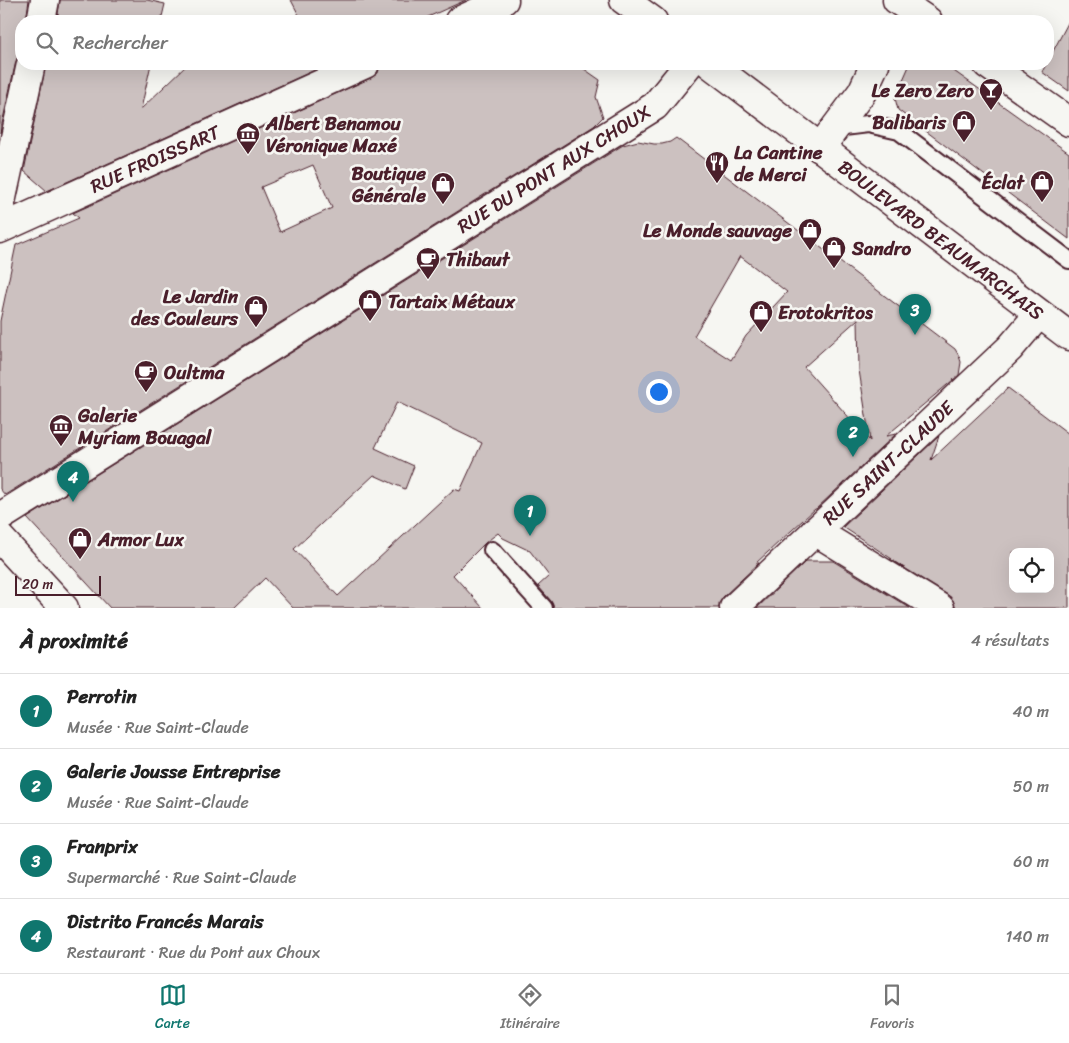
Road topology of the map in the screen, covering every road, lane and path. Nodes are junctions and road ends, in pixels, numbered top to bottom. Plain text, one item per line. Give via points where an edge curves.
1 (45, 0) edge
2 (504, 0) edge
3 (624, 0) edge
4 (899, 6) edge
5 (41, 15) edge
6 (472, 15) edge
7 (645, 15) edge
8 (916, 15) edge
9 (30, 70) edge
10 (352, 70) edge
11 (684, 70) edge
12 (718, 70) edge
13 (872, 70) edge
14 (995, 70) edge
15 (1069, 122) edge
16 (828, 138) junction
17 (0, 207) edge
18 (0, 229) edge
19 (1069, 260) edge
20 (1039, 314) junction
21 (1069, 336) edge
22 (0, 517) edge
23 (815, 531) junction
24 (0, 538) edge
25 (492, 550) dead end
26 (64, 608) edge
27 (544, 608) edge
28 (734, 608) edge
29 (940, 608) edge

1 - 5 street
2 - 6 street
3 - 7 street
4 - 8 street
9 - 17 street
10 - 18 street, RUE FROISSART
11 - 22 street, RUE DU PONT AUX CHOUX via 655,106
12 - 16 street, BOULEVARD BEAUMARCHAIS via 766,106
13 - 16 street via 862,92
14 - 15 street
16 - 19 lane via 868,124 899,131
16 - 20 street, BOULEVARD BEAUMARCHAIS
20 - 21 street, BOULEVARD BEAUMARCHAIS
20 - 23 street, RUE SAINT-CLAUDE via 1010,348
23 - 28 street, RUE SAINT-CLAUDE
23 - 29 street
24 - 26 street
25 - 27 lane

